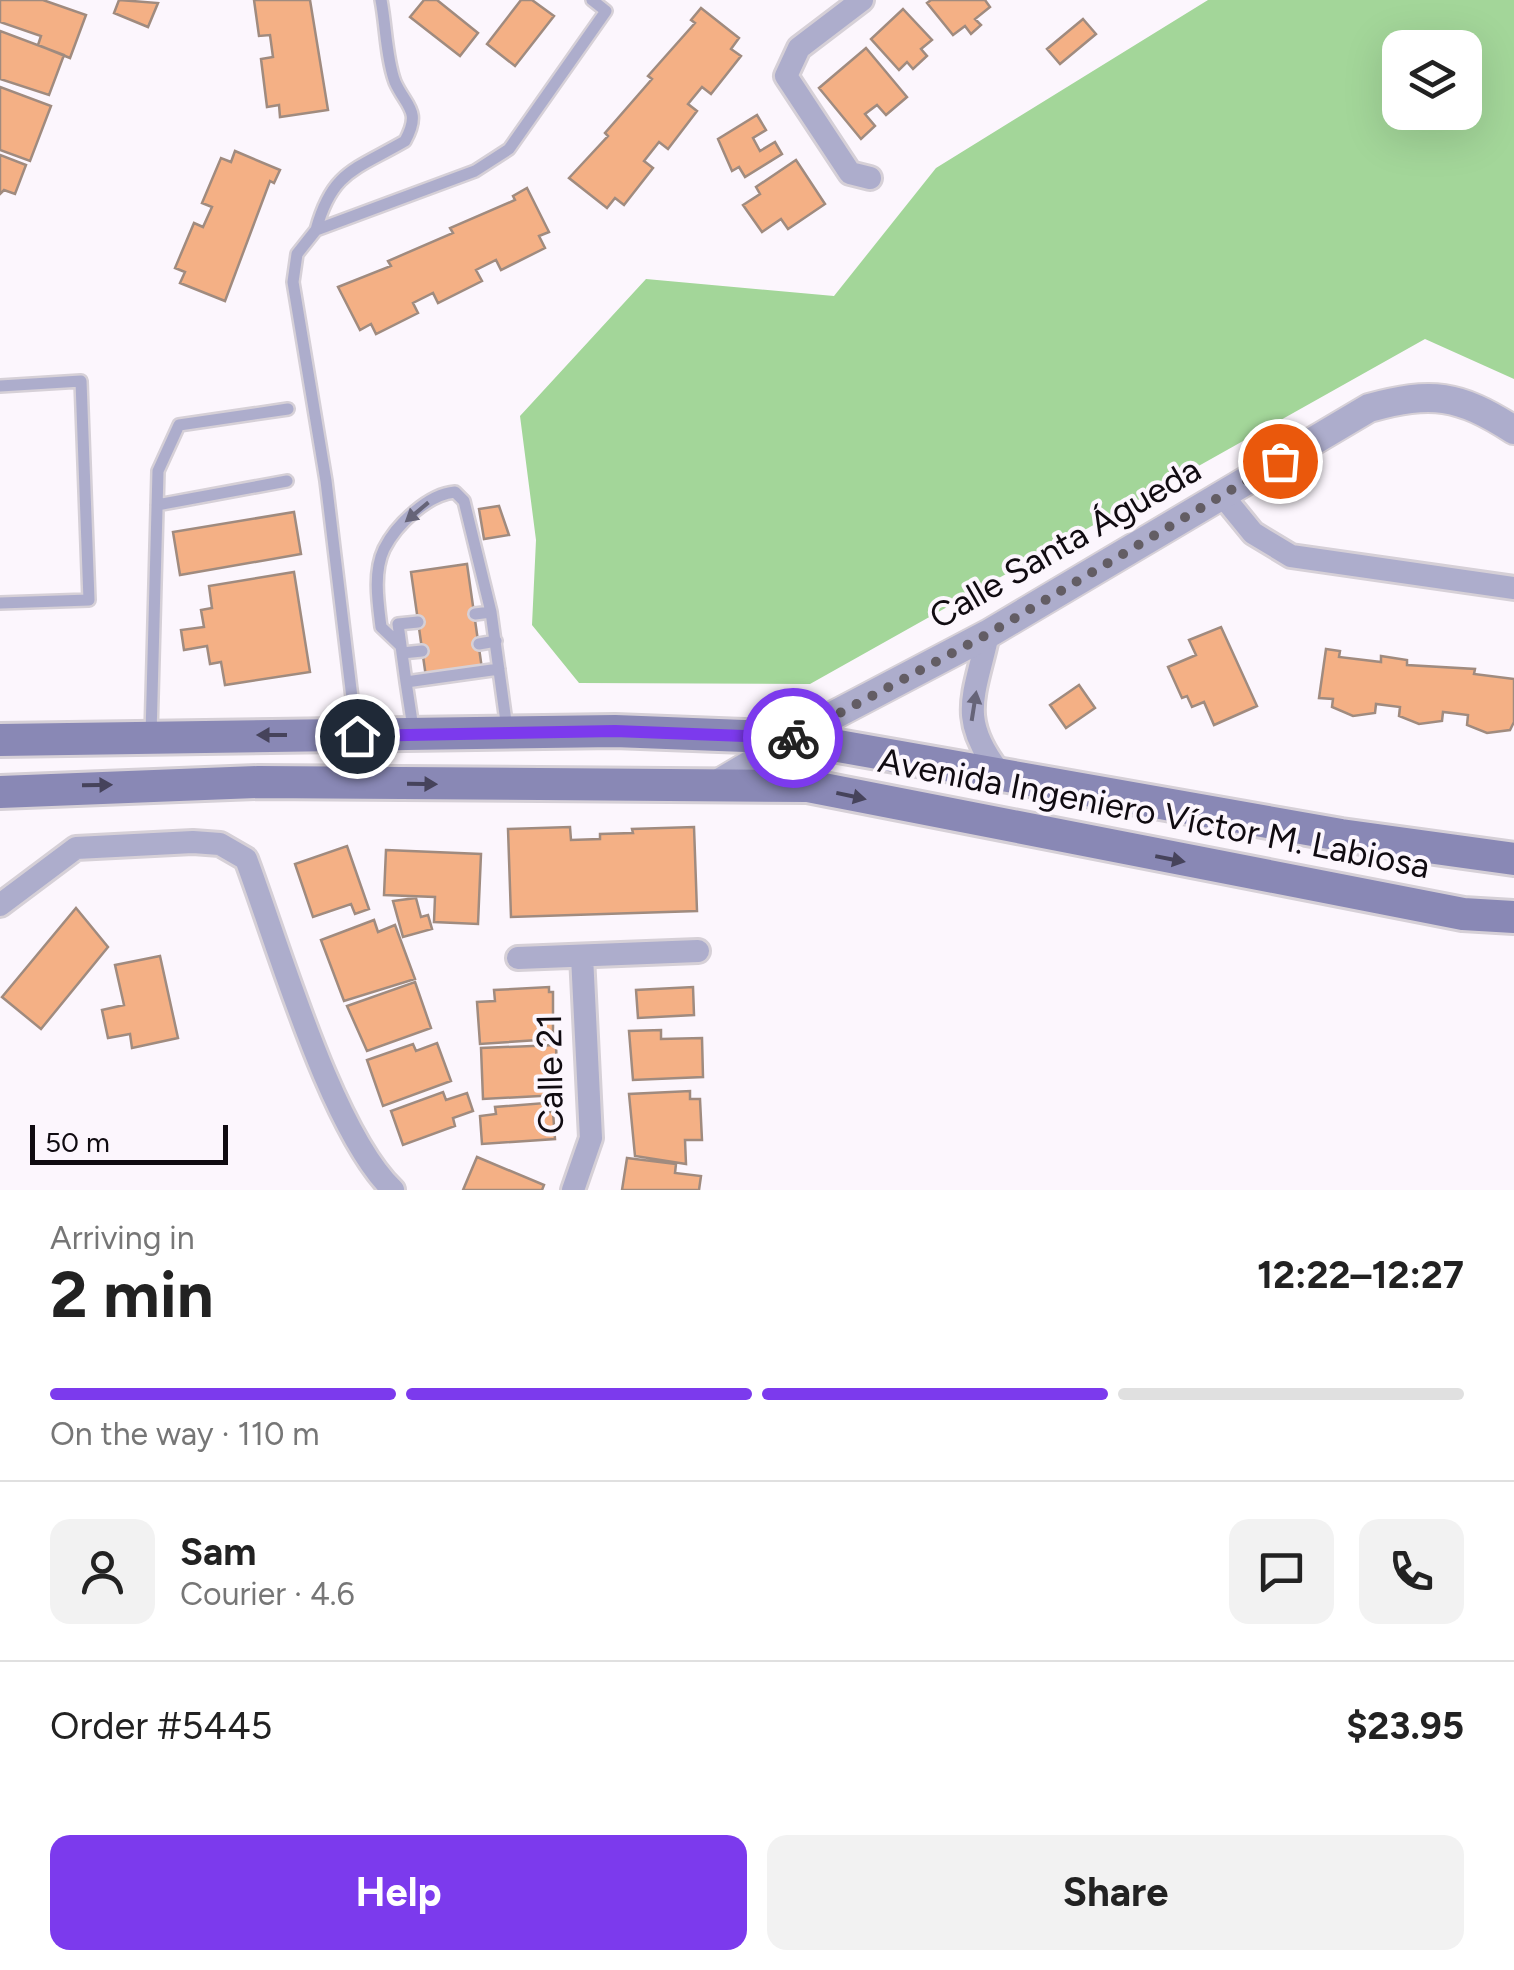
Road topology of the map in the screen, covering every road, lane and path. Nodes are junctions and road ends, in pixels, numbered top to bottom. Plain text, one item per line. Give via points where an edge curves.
1 (381, 0) edge
2 (592, 0) edge
3 (862, 0) edge
4 (870, 178) dead end
5 (316, 230) junction
6 (0, 386) edge
7 (288, 409) dead end
8 (1514, 430) edge
9 (287, 481) dead end
10 (1222, 496) junction
11 (157, 505) junction
12 (1514, 588) edge
13 (0, 603) edge
14 (491, 612) junction
15 (474, 614) dead end
16 (418, 622) dead end
17 (988, 634) junction
18 (496, 641) junction
19 (479, 644) dead end
20 (401, 650) junction
21 (422, 651) dead end
22 (500, 669) junction
23 (406, 682) junction
24 (508, 733) junction
25 (414, 734) junction
26 (152, 735) junction
27 (357, 736) junction
28 (793, 738) junction
29 (0, 740) edge
30 (998, 772) junction
31 (714, 786) junction
32 (2, 793) edge
33 (1514, 859) edge
34 (0, 905) edge
35 (1514, 918) edge
36 (698, 951) dead end
37 (582, 956) junction
38 (518, 958) dead end
39 (393, 1190) edge
40 (573, 1190) edge

1 - 5 lane via 395,82 410,102 411,130 405,141 337,181
2 - 5 lane via 606,11 508,148 475,171
3 - 4 street via 799,48 786,76 850,173
5 - 27 lane via 297,254 293,282 326,480
6 - 13 lane via 81,381 89,600
7 - 11 lane via 179,426 158,471
8 - 10 street, Calle Santa Águeda via 1479,408 1418,395 1368,408
9 - 11 lane
10 - 12 street via 1253,533 1291,556
10 - 17 street, Calle Santa Águeda
11 - 26 lane
14 - 15 lane
14 - 18 lane
14 -> 20 lane via 464,501 455,492 442,493 411,515 384,550 381,627
16 - 20 lane via 398,624
17 - 28 street, Calle Santa Águeda
30 -> 17 street via 970,719
18 - 19 lane
18 - 22 lane
20 - 21 lane
20 - 23 lane
22 - 23 lane
22 - 24 lane
23 - 25 lane
24 - 25 main road, Avenida Ingeniero Víctor M. Labiosa
24 - 28 main road, Avenida Ingeniero Víctor M. Labiosa
25 - 27 main road, Avenida Ingeniero Víctor M. Labiosa
27 -> 26 main road, Avenida Ingeniero Víctor M. Labiosa
26 - 29 main road, Avenida Ingeniero Víctor M. Labiosa
28 - 30 main road, Avenida Ingeniero Víctor M. Labiosa
28 - 31 street, Calle Santa Águeda
30 - 33 main road, Avenida Ingeniero Víctor M. Labiosa via 1341,836
32 -> 31 main road, Avenida Ingeniero Víctor M. Labiosa via 258,782
31 -> 35 main road, Avenida Ingeniero Víctor M. Labiosa via 808,786 1463,914
34 - 39 street via 76,848 192,842 220,844 246,859 336,1098 378,1176
36 - 37 street
37 - 38 street
37 - 40 street, Calle 21 via 591,1138

